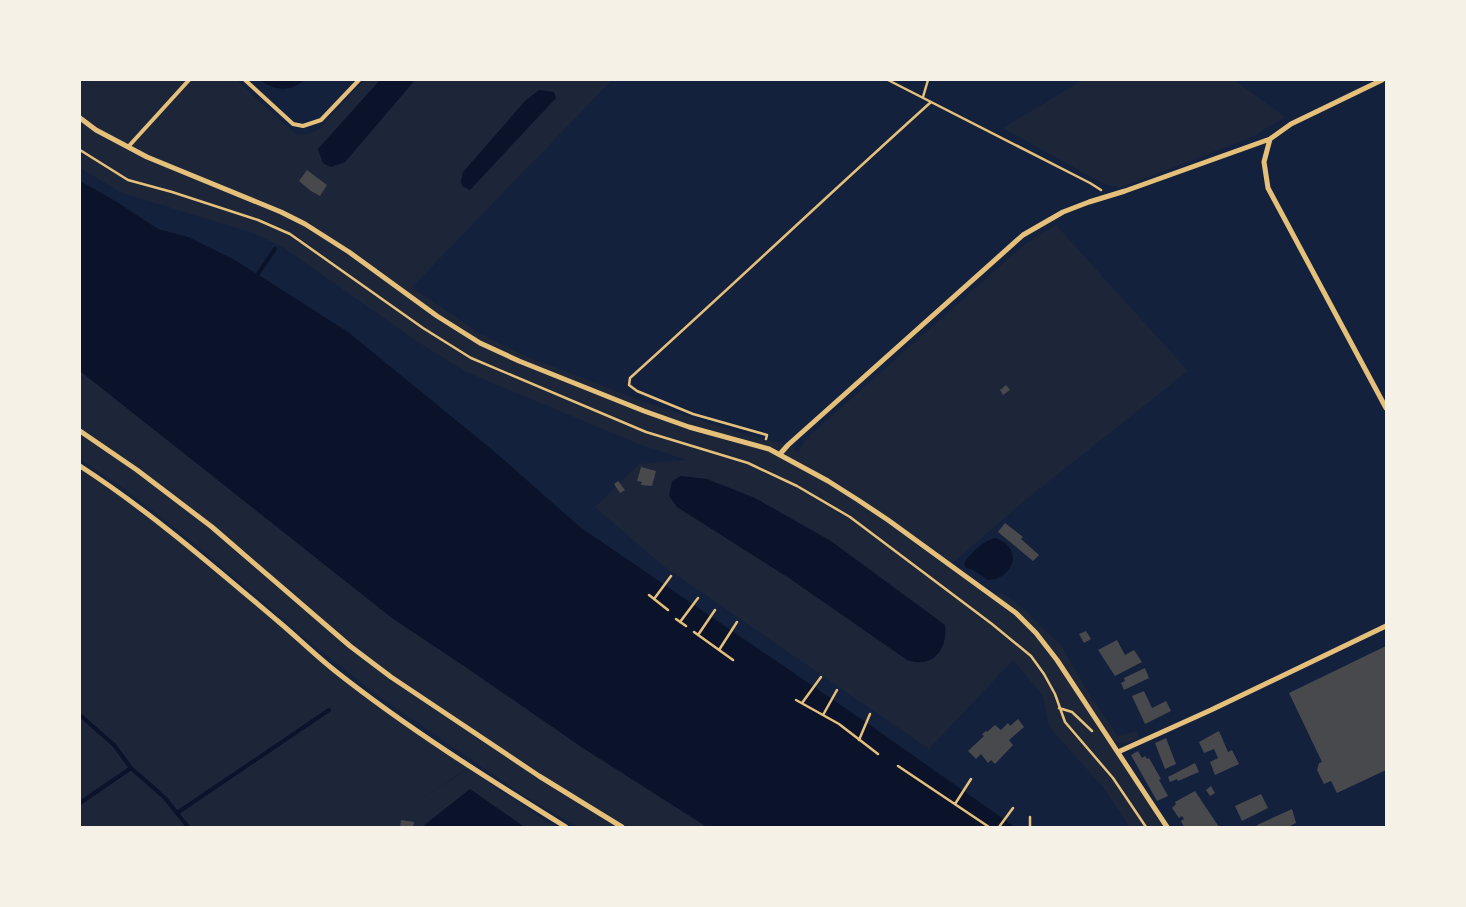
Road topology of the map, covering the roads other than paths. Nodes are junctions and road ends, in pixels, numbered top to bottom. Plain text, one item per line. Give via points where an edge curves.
1 (189, 80) edge
2 (245, 80) edge
3 (359, 80) edge
4 (1382, 80) edge
5 (80, 118) edge
6 (1270, 139) junction
7 (128, 148) junction
8 (1386, 408) edge
9 (80, 431) edge
10 (780, 454) junction
11 (80, 466) edge
12 (1386, 626) edge
13 (1118, 752) junction
14 (566, 827) edge
15 (622, 827) edge
16 (1167, 827) edge

1 - 7 lane
2 - 3 lane via 292,124 303,126 321,120
4 - 6 street via 1291,124
5 - 7 street
6 - 8 street via 1264,162 1268,188
6 - 10 street via 1064,212 1023,235
7 - 10 street via 305,224 480,343 644,411
9 - 15 street via 212,527 350,646 391,677 538,776
10 - 13 street via 888,520 1016,613 1047,646
11 - 14 street via 194,550 374,701
12 - 13 street
13 - 16 street

